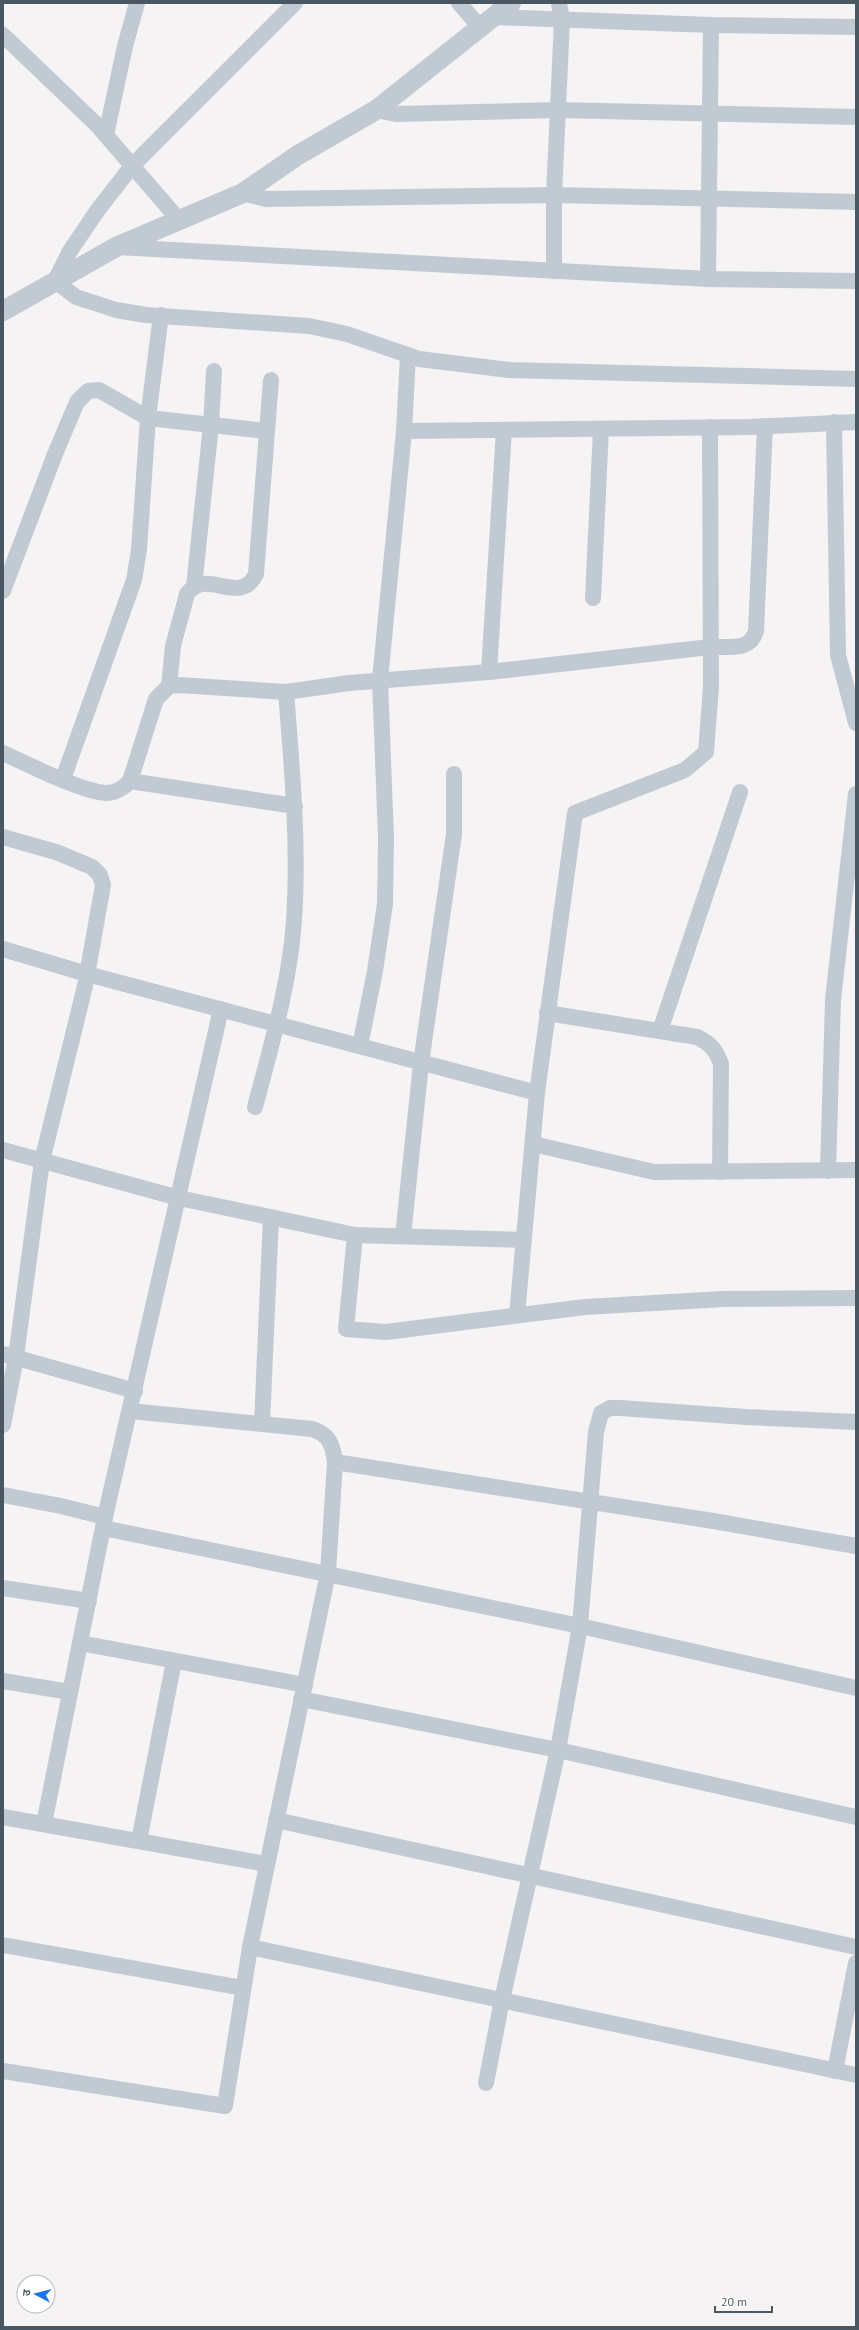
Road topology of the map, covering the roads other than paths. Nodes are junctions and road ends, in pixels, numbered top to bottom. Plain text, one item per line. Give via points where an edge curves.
1 (137, 3) edge
2 (295, 3) edge
3 (459, 3) edge
4 (510, 3) edge
5 (560, 3) edge
6 (562, 20) junction
7 (485, 22) junction
8 (711, 25) junction
9 (856, 27) edge
10 (3, 35) edge
11 (376, 110) junction
12 (558, 110) junction
13 (710, 115) junction
14 (856, 117) edge
15 (106, 135) junction
16 (132, 166) junction
17 (243, 193) junction
18 (554, 195) junction
19 (709, 200) junction
20 (856, 202) edge
21 (179, 220) junction
22 (116, 247) junction
23 (554, 270) junction
24 (708, 279) junction
25 (55, 281) junction
26 (856, 281) edge
27 (3, 311) edge
28 (161, 316) junction
29 (408, 355) junction
30 (214, 371) dead end
31 (856, 379) edge
32 (271, 380) dead end
33 (148, 418) junction
34 (834, 422) junction
35 (856, 422) edge
36 (211, 425) junction
37 (765, 426) junction
38 (710, 427) junction
39 (601, 428) junction
40 (504, 430) junction
41 (266, 431) junction
42 (404, 431) junction
43 (194, 587) junction
44 (3, 591) edge
45 (593, 598) dead end
46 (710, 647) junction
47 (489, 672) junction
48 (380, 680) junction
49 (169, 686) junction
50 (286, 692) junction
51 (856, 723) edge
52 (3, 753) edge
53 (454, 774) dead end
54 (63, 779) junction
55 (130, 781) junction
56 (740, 792) dead end
57 (856, 794) edge
58 (295, 806) junction
59 (3, 837) edge
60 (3, 949) edge
61 (87, 974) junction
62 (221, 1009) junction
63 (547, 1013) junction
64 (277, 1024) junction
65 (660, 1031) junction
66 (360, 1046) junction
67 (421, 1063) junction
68 (537, 1093) junction
69 (255, 1107) dead end
70 (533, 1144) junction
71 (3, 1150) edge
72 (42, 1161) junction
73 (856, 1170) edge
74 (828, 1171) junction
75 (720, 1172) junction
76 (179, 1198) junction
77 (271, 1217) junction
78 (355, 1235) junction
79 (403, 1236) junction
80 (524, 1240) junction
81 (856, 1298) edge
82 (517, 1315) junction
83 (9, 1356) edge
84 (134, 1391) junction
85 (130, 1411) junction
86 (856, 1422) edge
87 (262, 1424) junction
88 (3, 1425) edge
89 (335, 1462) junction
90 (3, 1495) edge
91 (590, 1503) junction
92 (104, 1522) junction
93 (856, 1546) edge
94 (328, 1573) junction
95 (3, 1588) edge
96 (89, 1601) junction
97 (580, 1626) junction
98 (80, 1643) junction
99 (174, 1661) junction
100 (3, 1681) edge
101 (856, 1688) edge
102 (70, 1692) junction
103 (303, 1692) junction
104 (558, 1750) junction
105 (3, 1817) edge
106 (856, 1817) edge
107 (276, 1820) junction
108 (44, 1824) junction
109 (139, 1841) junction
110 (266, 1864) junction
111 (530, 1876) junction
112 (3, 1945) edge
113 (250, 1947) junction
114 (856, 1947) edge
115 (856, 1963) edge
116 (243, 1988) junction
117 (502, 2000) junction
118 (3, 2071) edge
119 (835, 2071) junction
120 (856, 2075) edge
121 (486, 2083) dead end

1 - 15 street
2 - 16 street
3 - 7 street
4 - 7 street
5 - 6 street
6 - 7 street
6 - 8 street
6 - 12 street
7 - 11 street
8 - 9 street
8 - 13 street
10 - 15 street
11 - 12 street via 396,114
11 - 17 street via 298,155
12 - 13 street
12 - 18 street
13 - 14 street
13 - 19 street
15 - 16 street
16 - 21 street
16 - 25 street via 70,251
17 - 18 street via 266,199
17 - 21 street
18 - 19 street
18 - 23 street
19 - 20 street
19 - 24 street
21 - 22 street
22 - 23 street
22 - 25 street
23 - 24 street
24 - 26 street
25 - 27 street
25 - 28 street via 76,297 97,305
28 - 29 street via 309,326 347,334
28 - 33 street
29 - 31 street via 454,365 509,370
29 - 42 street
30 - 36 street
32 - 41 street
33 - 36 street
33 - 44 street via 100,390 94,389 77,402
33 - 54 street via 139,550 134,580
34 - 35 street
34 - 37 street
34 - 51 street via 838,655
36 - 41 street
36 - 43 street
37 - 38 street
37 - 46 street via 756,631 754,638 747,645
38 - 39 street
38 - 46 street
39 - 40 street
39 - 45 street
40 - 42 street
40 - 47 street
41 - 43 street via 256,574 248,586 239,589 208,584
42 - 48 street
43 - 49 street via 187,594 173,646
46 - 47 street
46 - 63 street via 711,687 706,752 685,770 575,813
47 - 48 street
48 - 50 street
48 - 66 street via 386,838 385,904
49 - 50 street
49 - 55 street via 156,699
50 - 58 street
52 - 54 street
53 - 67 street via 454,834
54 - 55 street via 106,793 124,787
55 - 58 street
56 - 65 street
57 - 74 street via 833,1000
58 - 64 street via 294,921
59 - 61 street via 56,852 92,867 100,875 103,885 102,900
60 - 61 street
61 - 62 street
61 - 72 street
62 - 64 street
62 - 76 street
63 - 65 street
63 - 68 street
64 - 66 street
64 - 69 street
65 - 75 street via 697,1037 708,1042 722,1064
66 - 67 street
67 - 68 street
67 - 79 street
68 - 70 street
70 - 75 street via 654,1172
70 - 80 street
71 - 72 street
72 - 76 street
72 - 83 street
73 - 74 street
74 - 75 street
76 - 77 street
76 - 84 street
77 - 78 street
77 - 87 street
78 - 79 street
78 - 82 street via 346,1329 386,1332
79 - 80 street
80 - 82 street
81 - 82 street via 723,1299 585,1307
83 - 84 street
83 - 88 street
84 - 85 street
85 - 87 street
85 - 92 street
86 - 91 street via 610,1408 601,1413 599,1419
87 - 89 street via 322,1432 334,1450
89 - 91 street
89 - 94 street
90 - 92 street via 61,1506
91 - 93 street via 721,1522
91 - 97 street
92 - 94 street
92 - 96 street
94 - 97 street
94 - 103 street
95 - 96 street
96 - 98 street
97 - 101 street
97 - 104 street
98 - 99 street
98 - 102 street
99 - 103 street
99 - 109 street
100 - 102 street
102 - 108 street
103 - 104 street
103 - 107 street
104 - 106 street
104 - 111 street
105 - 108 street
107 - 110 street
107 - 111 street
108 - 109 street
109 - 110 street
110 - 113 street
111 - 114 street
111 - 117 street
112 - 116 street
113 - 116 street
113 - 117 street
115 - 119 street
116 - 118 street via 225,2106
117 - 119 street
117 - 121 street
119 - 120 street

